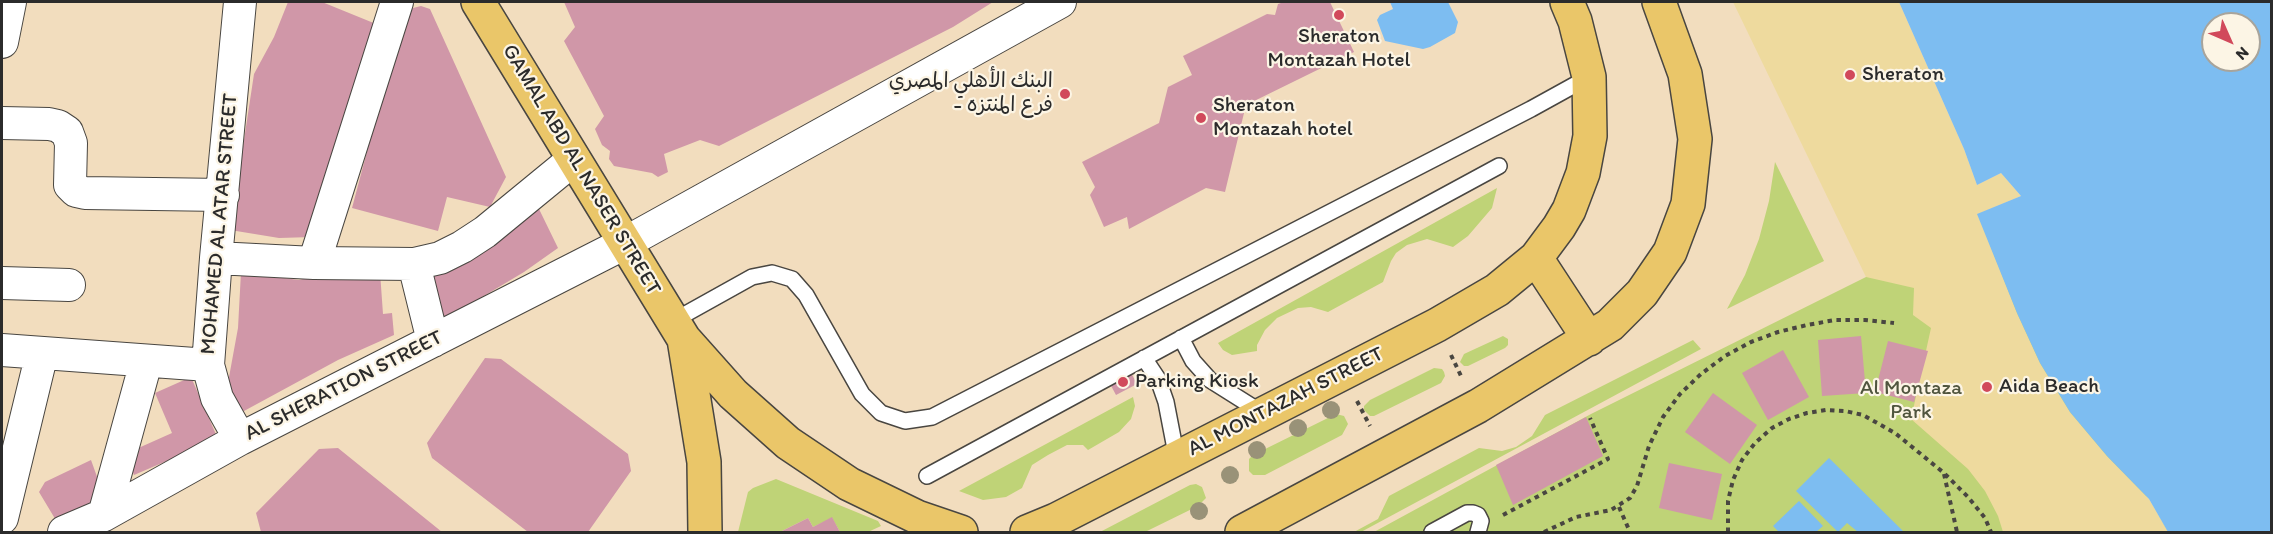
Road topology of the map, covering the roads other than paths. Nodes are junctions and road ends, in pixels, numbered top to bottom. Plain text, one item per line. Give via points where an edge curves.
1 (10, 2) edge
2 (240, 2) edge
3 (397, 2) edge
4 (478, 2) edge
5 (1060, 2) edge
6 (1567, 2) edge
7 (1659, 2) edge
8 (2, 42) edge
9 (1589, 77) junction
10 (2, 123) edge
11 (574, 159) junction
12 (1499, 166) dead end
13 (223, 195) junction
14 (625, 243) junction
15 (216, 258) junction
16 (1536, 258) junction
17 (314, 263) junction
18 (414, 264) junction
19 (2, 283) edge
20 (69, 285) dead end
21 (679, 330) junction
22 (1181, 338) junction
23 (1589, 339) junction
24 (433, 341) junction
25 (2, 350) edge
26 (42, 353) junction
27 (1144, 358) junction
28 (146, 362) junction
29 (208, 365) junction
30 (1264, 414) junction
31 (240, 439) junction
32 (1177, 459) junction
33 (927, 476) dead end
34 (104, 515) junction
35 (2, 518) edge
36 (914, 525) edge
37 (1479, 529) edge
38 (64, 532) edge
39 (705, 532) edge
40 (961, 532) edge
41 (1027, 532) edge
42 (1242, 532) edge
43 (1432, 532) edge

1 - 8 street
2 - 13 street, MOHAMED AL ATAR STREET
3 - 17 street
4 - 11 main road, GAMAL ABD AL NASER STREET
5 - 14 street, AL SHERATION STREET
6 - 9 main road, AL MONTAZAH STREET
7 - 23 main road via 1685,74 1695,139 1688,204 1670,252 1642,293 1610,325
9 - 16 main road, AL MONTAZAH STREET via 1590,136 1583,174 1569,210
9 - 21 lane via 932,417 905,421 881,413 862,394 806,295 792,279 772,273 752,277
10 - 13 street via 49,124 67,132 71,143 70,185 76,191
11 - 14 main road, GAMAL ABD AL NASER STREET
11 - 18 street via 462,247 440,258
12 - 22 lane
13 - 15 street, MOHAMED AL ATAR STREET
14 - 21 main road, GAMAL ABD AL NASER STREET
14 - 24 street, AL SHERATION STREET
15 - 17 street
15 - 29 street, MOHAMED AL ATAR STREET
16 - 23 main road
16 - 30 main road, AL MONTAZAH STREET via 1497,290
17 - 18 street
18 - 24 street
19 - 20 street
21 - 36 main road, GAMAL ABD AL NASER STREET via 733,394 788,443
21 - 39 main road, GAMAL ABD AL NASER STREET via 704,462
22 - 27 lane
22 - 30 lane via 1193,361 1210,380
23 - 42 main road via 1478,406
24 - 31 street, AL SHERATION STREET
25 - 26 street
26 - 28 street
26 - 35 street
27 - 32 lane via 1158,379 1166,402
27 - 33 lane
28 - 29 street
28 - 34 street
29 - 31 street, MOHAMED AL ATAR STREET via 217,398
30 - 32 main road, AL MONTAZAH STREET
31 - 34 street, AL SHERATION STREET
32 - 41 main road, AL MONTAZAH STREET
34 - 38 street, AL SHERATION STREET
36 - 40 main road, GAMAL ABD AL NASER STREET
37 - 43 lane via 1478,515 1467,513

